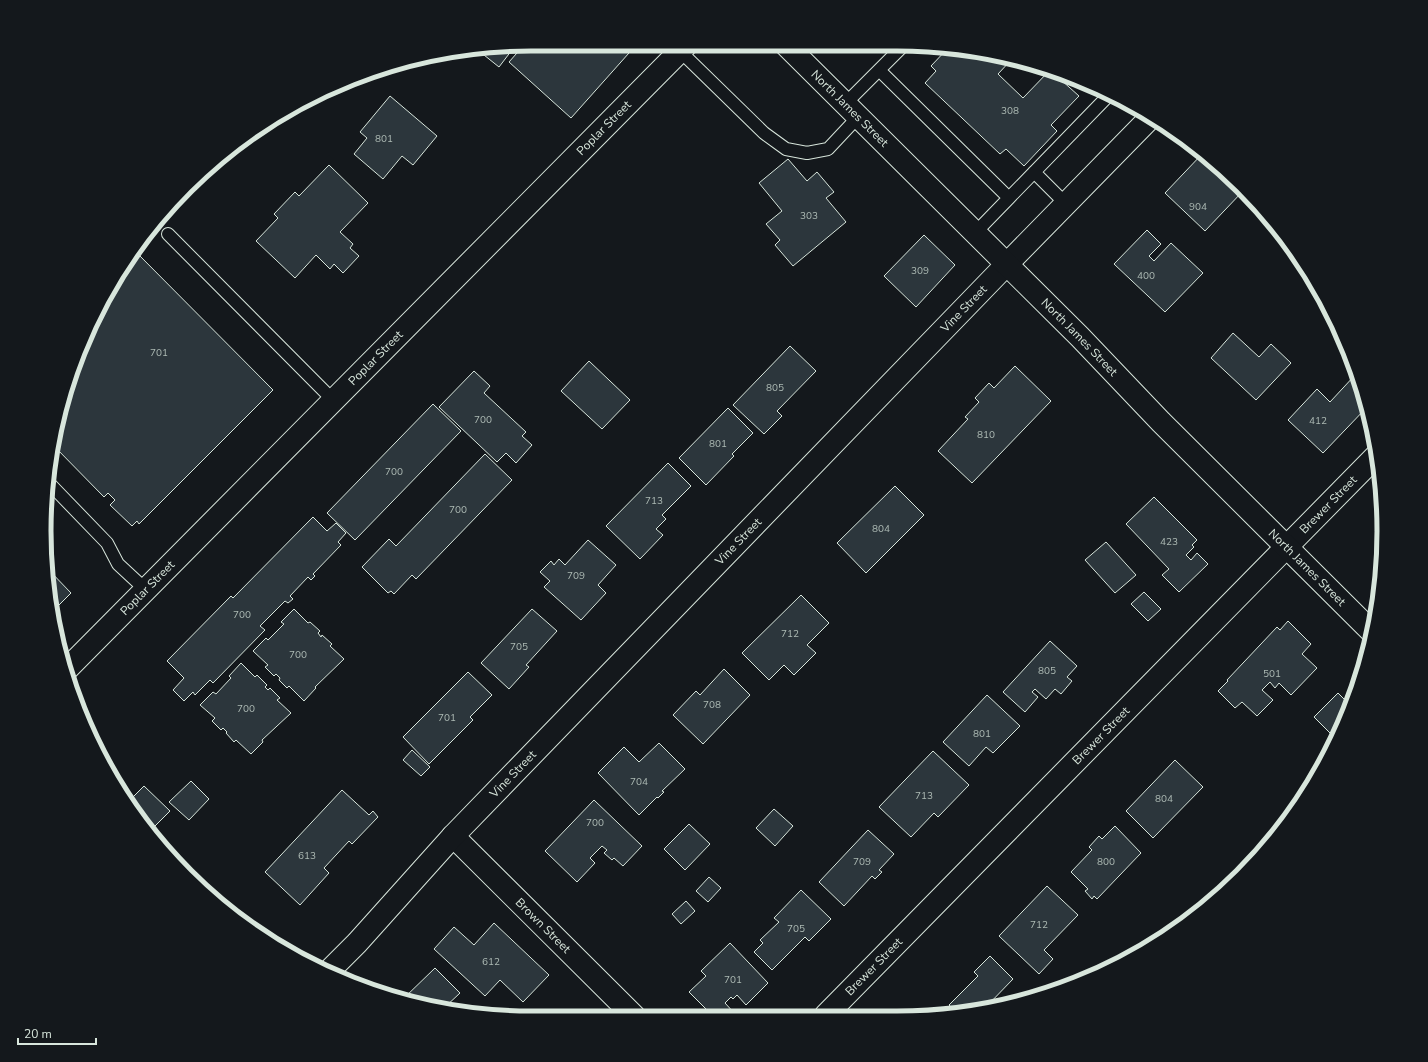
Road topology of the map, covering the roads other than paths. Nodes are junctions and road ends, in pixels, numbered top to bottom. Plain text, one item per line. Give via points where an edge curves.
1 (681, 51) edge
2 (687, 51) edge
3 (792, 51) edge
4 (898, 51) edge
5 (879, 70) junction
6 (1106, 99) edge
7 (852, 110) junction
8 (1147, 121) edge
9 (1034, 172) junction
10 (1009, 198) junction
11 (1066, 204) junction
12 (975, 233) junction
13 (168, 234) dead end
14 (1007, 264) junction
15 (334, 401) junction
16 (1372, 460) edge
17 (53, 487) edge
18 (1287, 546) junction
19 (146, 590) junction
20 (1367, 627) edge
21 (70, 666) edge
22 (453, 836) junction
23 (333, 967) edge
24 (629, 1011) edge
25 (830, 1011) edge

1 - 15 street, Poplar Street
2 - 7 lane via 764,133 786,148 807,153 828,149
3 - 7 street, North James Street
4 - 5 lane
5 - 7 lane
5 - 10 lane
6 - 9 lane
7 - 12 street, North James Street
8 - 11 street, Vine Street
9 - 10 lane
9 - 11 lane
10 - 12 lane
11 - 14 street, Vine Street
12 - 14 street, North James Street
13 - 15 lane
14 - 18 street, North James Street via 1161,422
14 - 22 street, Vine Street
15 - 19 street, Poplar Street
16 - 18 street, Brewer Street
17 - 19 lane via 107,543 118,564
18 - 20 street, North James Street
18 - 25 street, Brewer Street
19 - 21 street, Poplar Street
22 - 23 street, Vine Street
22 - 24 street, Brown Street

